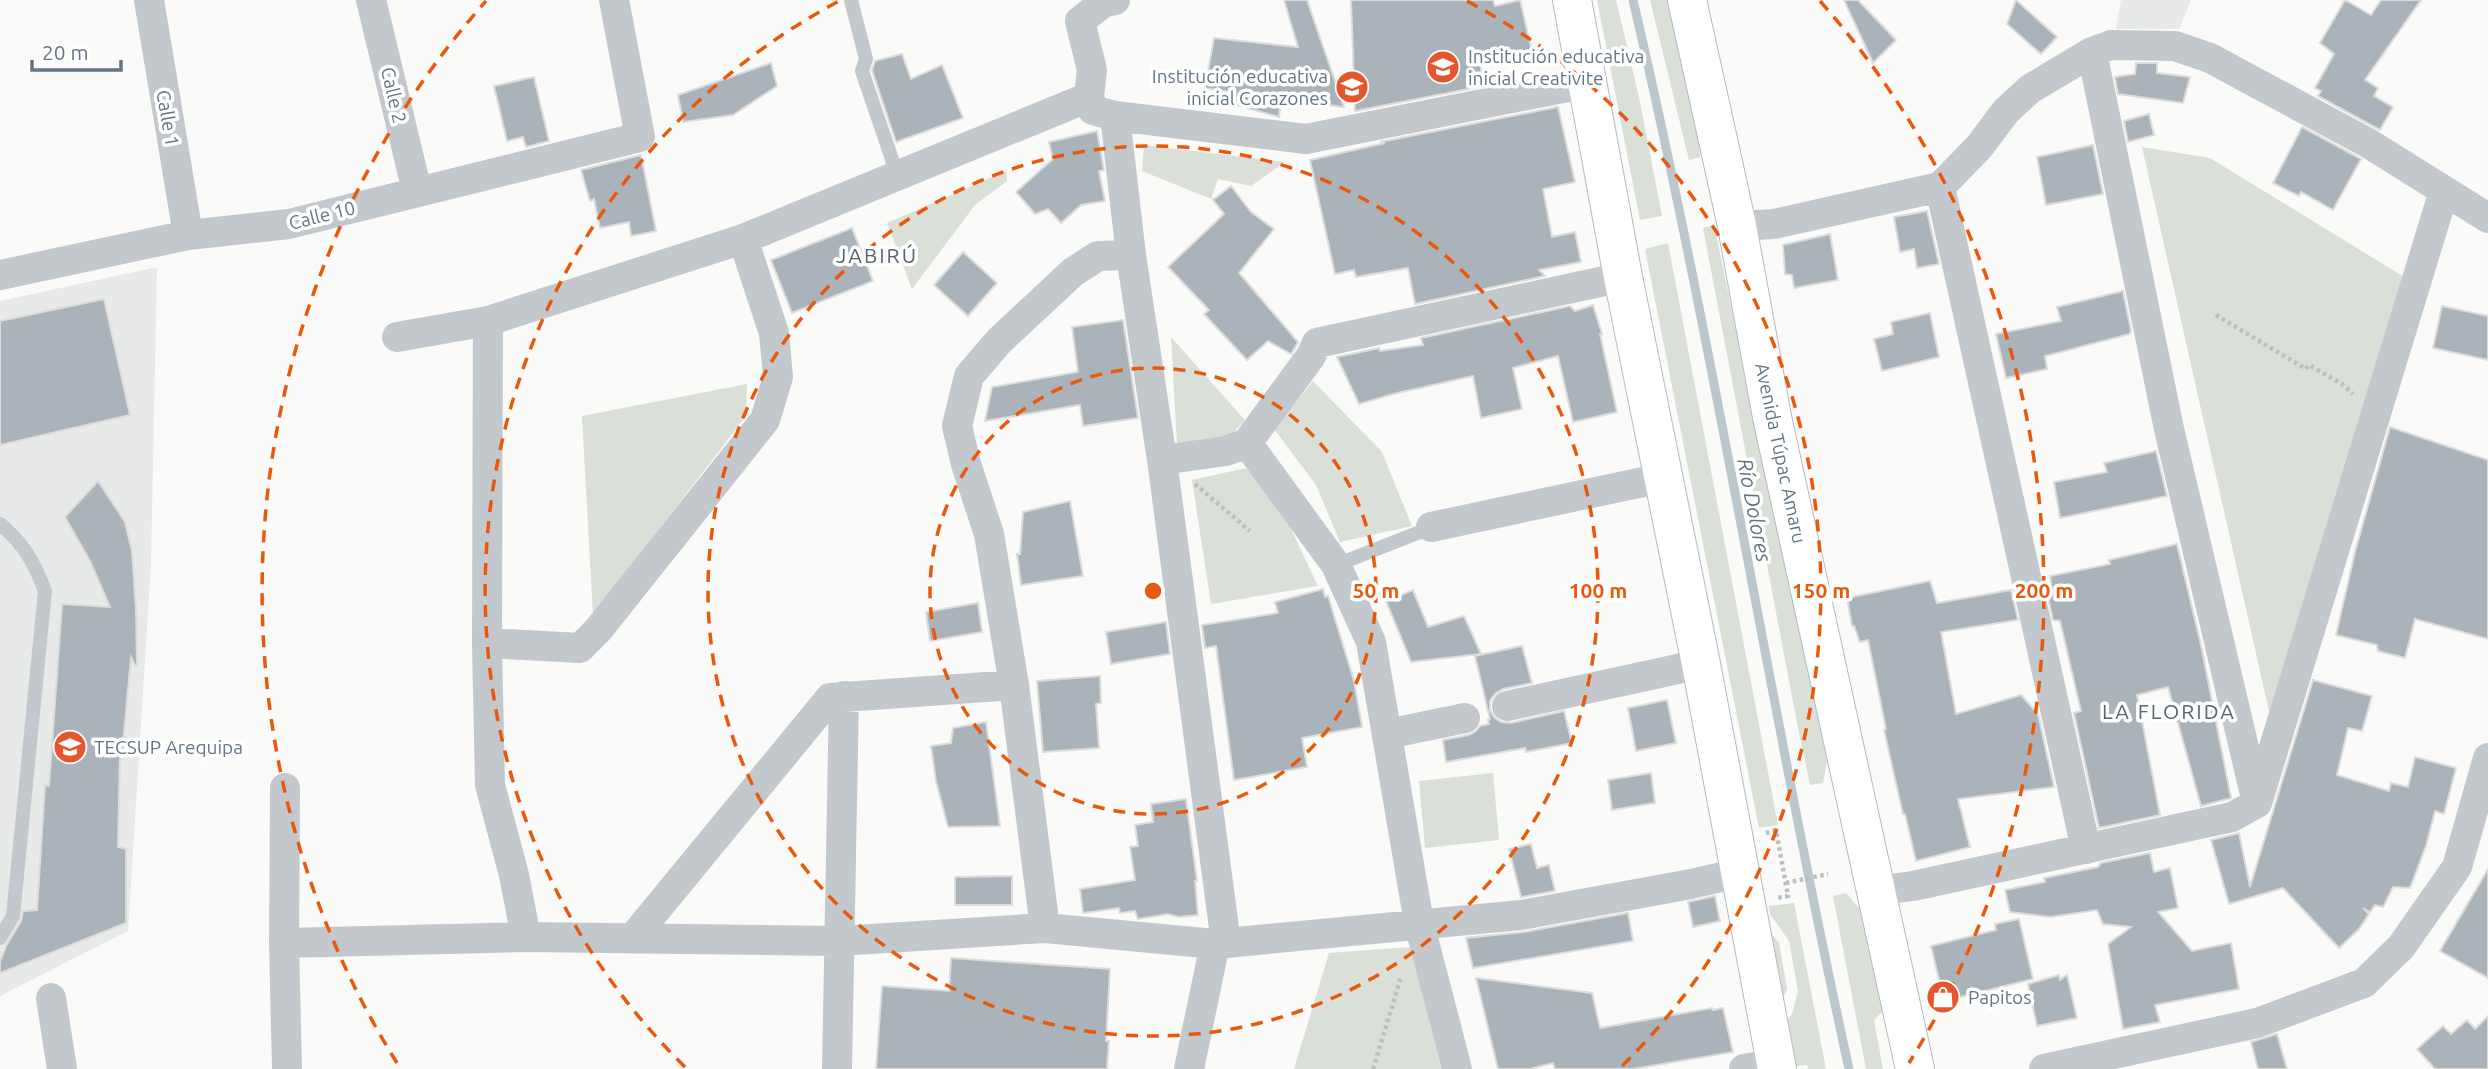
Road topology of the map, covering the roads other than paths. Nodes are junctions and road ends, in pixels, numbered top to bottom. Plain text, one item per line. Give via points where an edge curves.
1 (149, 0) edge
2 (371, 0) edge
3 (614, 0) edge
4 (851, 0) edge
5 (1115, 0) edge
6 (1572, 0) edge
7 (1687, 0) edge
8 (1076, 11) edge
9 (2092, 52) junction
10 (1588, 83) junction
11 (1089, 97) junction
12 (1115, 116) junction
13 (898, 177) junction
14 (1940, 187) junction
15 (417, 191) junction
16 (2444, 191) junction
17 (2488, 218) edge
18 (1737, 226) junction
19 (188, 235) junction
20 (743, 239) junction
21 (1131, 255) junction
22 (0, 275) edge
23 (1623, 277) junction
24 (488, 321) junction
25 (397, 337) dead end
26 (1247, 443) junction
27 (1162, 460) junction
28 (1662, 478) junction
29 (0, 524) edge
30 (1425, 529) joint
31 (1336, 565) junction
32 (487, 643) junction
33 (1701, 664) junction
34 (1014, 685) junction
35 (844, 696) junction
36 (1507, 706) dead end
37 (1465, 718) dead end
38 (1387, 734) junction
39 (2488, 758) edge
40 (285, 788) dead end
41 (2257, 803) junction
42 (2086, 849) junction
43 (1739, 873) junction
44 (1875, 891) junction
45 (1419, 923) junction
46 (1045, 928) junction
47 (526, 937) junction
48 (0, 938) edge
49 (632, 939) junction
50 (839, 941) junction
51 (284, 943) junction
52 (1221, 944) junction
53 (51, 998) dead end
54 (1766, 1067) edge
55 (62, 1069) edge
56 (287, 1069) edge
57 (837, 1069) edge
58 (1189, 1069) edge
59 (1457, 1069) edge
60 (1915, 1069) edge
61 (2044, 1069) edge

1 - 19 street, Calle 1
2 - 15 street, Calle 2
3 - 15 street, Calle 10 via 640,137
4 - 13 lane via 866,59 862,71
5 - 8 street
6 - 10 street
7 - 18 street, Avenida Túpac Amaru
8 - 11 street via 1092,71
9 - 14 street via 2030,89
9 - 16 street via 2111,45 2175,46 2210,58 2316,114
9 - 41 street via 2169,429
10 - 12 street via 1306,139
10 - 23 street
11 - 12 street via 1093,110
11 - 13 street
12 - 21 street
13 - 20 street
14 - 18 street via 1774,224
14 - 42 street
15 - 19 street, Calle 10 via 289,224
16 - 17 street
16 - 41 street
18 - 44 street, Avenida Túpac Amaru via 1772,417
19 - 22 street, Calle 10
20 - 24 street
20 - 32 street via 774,333 778,377 765,420 580,648
21 - 27 street
21 - 34 street via 1098,256 1073,272 999,341 969,376 957,426 989,534
23 - 26 street via 1317,344
23 - 28 street
24 - 25 street
24 - 32 street
26 - 27 street via 1226,451
26 - 31 street
27 - 52 street
28 - 30 street
28 - 33 street
29 - 48 lane via 18,539 45,591 13,916
30 - 31 lane
31 - 38 street via 1371,642
32 - 47 street via 490,785
33 - 36 street
33 - 43 street
34 - 35 street
34 - 46 street
35 - 49 street via 830,698
35 - 50 street
37 - 38 street
38 - 45 street
39 - 61 street via 2457,867 2401,947 2364,983 2257,1023
40 - 51 street
41 - 42 street via 2232,817
42 - 44 street
43 - 45 street via 1521,915
43 - 54 street
44 - 60 street, Avenida Túpac Amaru
45 - 52 street
45 - 59 street
46 - 50 street
46 - 52 street
47 - 49 street
47 - 51 street
49 - 50 street
50 - 57 street
51 - 56 street
52 - 58 street
53 - 55 street

